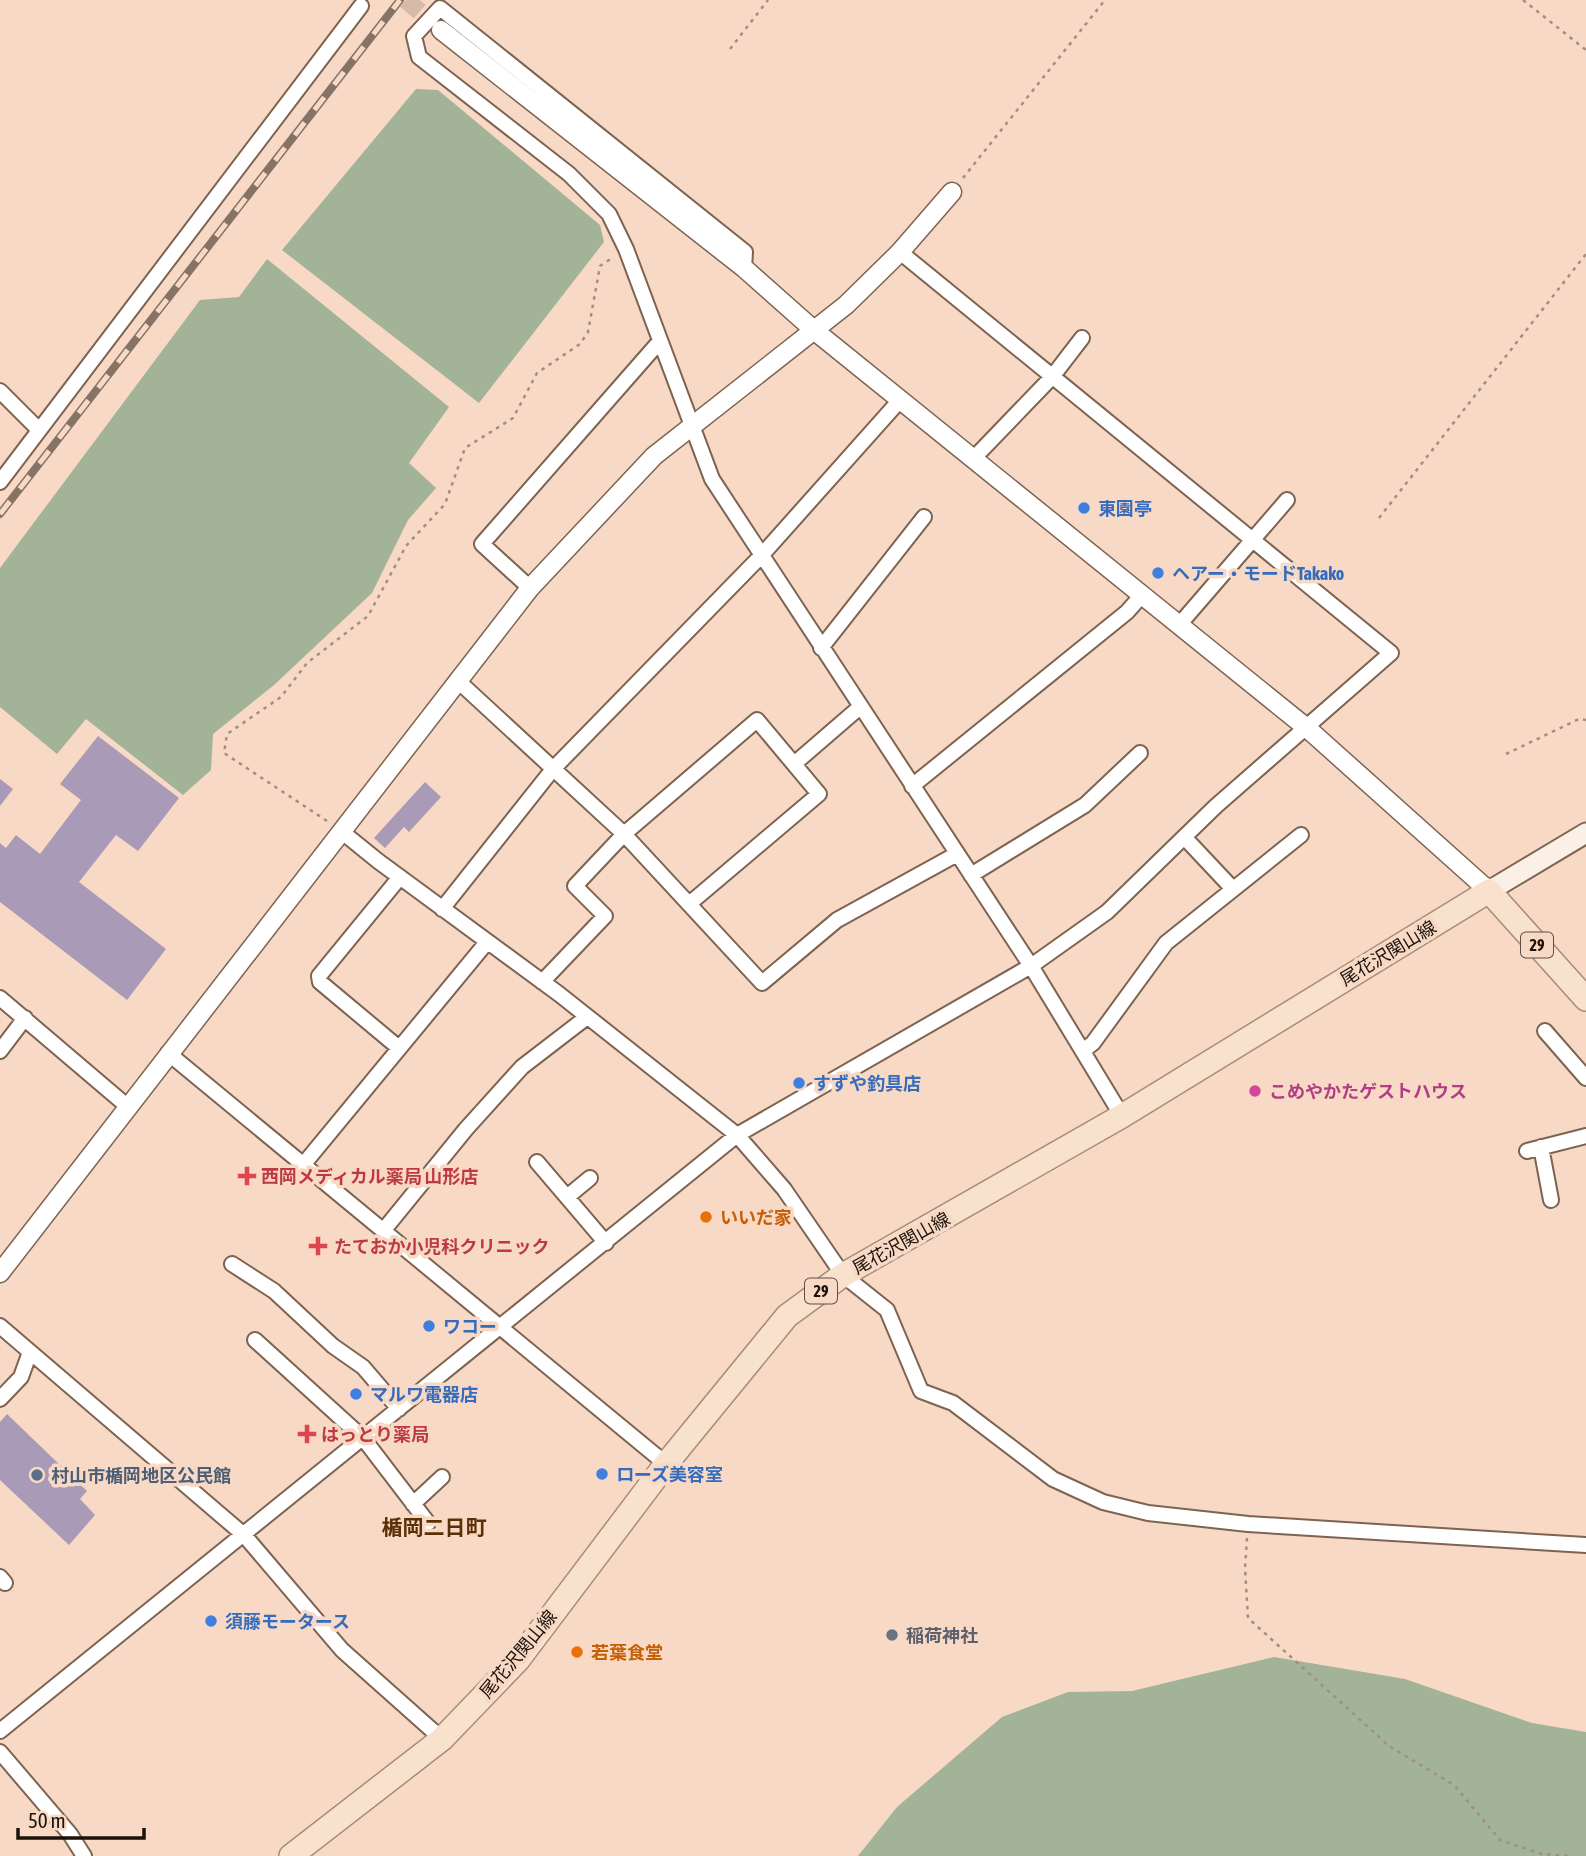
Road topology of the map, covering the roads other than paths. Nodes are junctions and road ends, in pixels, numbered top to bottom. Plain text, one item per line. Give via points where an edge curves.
1 (361, 6) dead end
2 (441, 30) tunnel mouth
3 (952, 192) road end
4 (900, 252) junction
5 (744, 268) junction
6 (815, 331) junction
7 (1082, 338) dead end
8 (660, 341) junction
9 (1052, 377) junction
10 (0, 391) edge
11 (901, 399) junction
12 (690, 426) junction
13 (39, 430) junction
14 (974, 458) junction
15 (0, 482) edge
16 (1287, 500) dead end
17 (924, 517) dead end
18 (1253, 542) junction
19 (760, 556) junction
20 (530, 588) junction
21 (1142, 595) junction
22 (1179, 625) junction
23 (821, 648) junction
24 (457, 680) junction
25 (860, 707) junction
26 (1308, 729) junction
27 (1140, 753) dead end
28 (794, 764) junction
29 (553, 769) junction
30 (912, 786) junction
31 (341, 831) junction
32 (1586, 833) edge
33 (624, 834) junction
34 (1301, 835) dead end
35 (1185, 838) junction
36 (957, 854) junction
37 (971, 875) junction
38 (400, 877) junction
39 (1233, 890) junction
40 (1489, 891) junction
41 (689, 904) junction
42 (442, 909) junction
43 (487, 942) junction
44 (1031, 966) junction
45 (542, 982) junction
46 (0, 999) edge
47 (1586, 999) edge
48 (587, 1017) junction
49 (25, 1018) junction
50 (1545, 1031) dead end
51 (399, 1048) junction
52 (0, 1051) edge
53 (1083, 1051) junction
54 (168, 1053) junction
55 (1586, 1078) edge
56 (127, 1106) junction
57 (1122, 1116) junction
58 (737, 1136) junction
59 (1586, 1136) edge
60 (537, 1162) dead end
61 (303, 1165) junction
62 (590, 1178) dead end
63 (567, 1197) junction
64 (1552, 1199) dead end
65 (383, 1231) junction
66 (606, 1242) junction
67 (232, 1264) dead end
68 (0, 1273) edge
69 (843, 1275) junction
70 (0, 1326) edge
71 (500, 1328) junction
72 (255, 1340) dead end
73 (30, 1352) junction
74 (0, 1399) edge
75 (399, 1409) junction
76 (363, 1438) junction
77 (666, 1464) junction
78 (442, 1477) dead end
79 (413, 1504) junction
80 (428, 1524) dead end
81 (244, 1535) junction
82 (1586, 1545) edge
83 (0, 1731) edge
84 (442, 1739) junction
85 (0, 1752) edge
86 (84, 1856) edge
87 (291, 1856) edge

1 - 13 street
2 - 5 street
3 - 4 street
4 - 6 street
4 - 9 street
5 - 6 street
5 - 8 street via 745,252 440,8 414,36 419,57 569,174 609,214
6 - 11 street
6 - 12 street
7 - 9 street
8 - 12 street
8 - 20 street via 482,544
9 - 14 street
9 - 18 street
10 - 13 street
11 - 14 street
11 - 19 street
12 - 19 street via 712,479
12 - 20 street via 654,456
13 - 15 street
14 - 21 street
16 - 18 street
17 - 23 street
18 - 22 street
18 - 26 street via 1391,653
19 - 23 street
19 - 29 street
20 - 24 street
21 - 22 street
21 - 30 street via 1128,612
22 - 26 street
23 - 25 street
24 - 29 street
24 - 31 street
25 - 28 street
25 - 30 street
26 - 35 street
26 - 40 street
27 - 37 street via 1085,805
28 - 33 street via 757,720
28 - 41 street via 819,794
29 - 33 street
29 - 42 street
30 - 36 street
31 - 38 street
31 - 54 street
32 - 40 main road
33 - 41 street
33 - 45 street via 575,886 606,916
34 - 39 street
35 - 39 street
35 - 44 street via 1107,912
36 - 37 street
36 - 41 street via 837,920 762,983
37 - 44 street
38 - 42 street
38 - 51 street via 318,976
39 - 53 street via 1167,943
40 - 47 main road, 29
40 - 57 main road, 尾花沢関山線 / 29
42 - 43 street
43 - 45 street
43 - 51 street
44 - 53 street
44 - 58 street
45 - 48 street
46 - 49 street
48 - 58 street
48 - 65 street via 522,1066
49 - 52 street
49 - 56 street
50 - 55 street
51 - 61 street
53 - 57 street
54 - 56 street
54 - 61 street
56 - 68 street
57 - 69 main road, 尾花沢関山線 / 29
58 - 66 street
58 - 69 street via 784,1189
59 - 64 street via 1534,1149
60 - 63 street
61 - 65 street
62 - 63 street
63 - 66 street
65 - 71 street
66 - 71 street
67 - 75 street via 274,1291 333,1346 363,1367
69 - 77 main road, 尾花沢関山線 / 29 via 787,1316
69 - 82 street via 887,1310 921,1391 953,1403 1053,1479 1103,1502 1148,1513 1248,1524
70 - 73 street
71 - 75 street
71 - 77 street
72 - 76 street
73 - 74 street via 21,1377
73 - 81 street
75 - 76 street
76 - 79 street
76 - 81 street
77 - 84 main road, 尾花沢関山線 / 29 via 518,1660
78 - 79 street
79 - 80 street
81 - 83 street
81 - 84 street via 342,1650
84 - 87 main road, 尾花沢関山線 / 29
85 - 86 street

